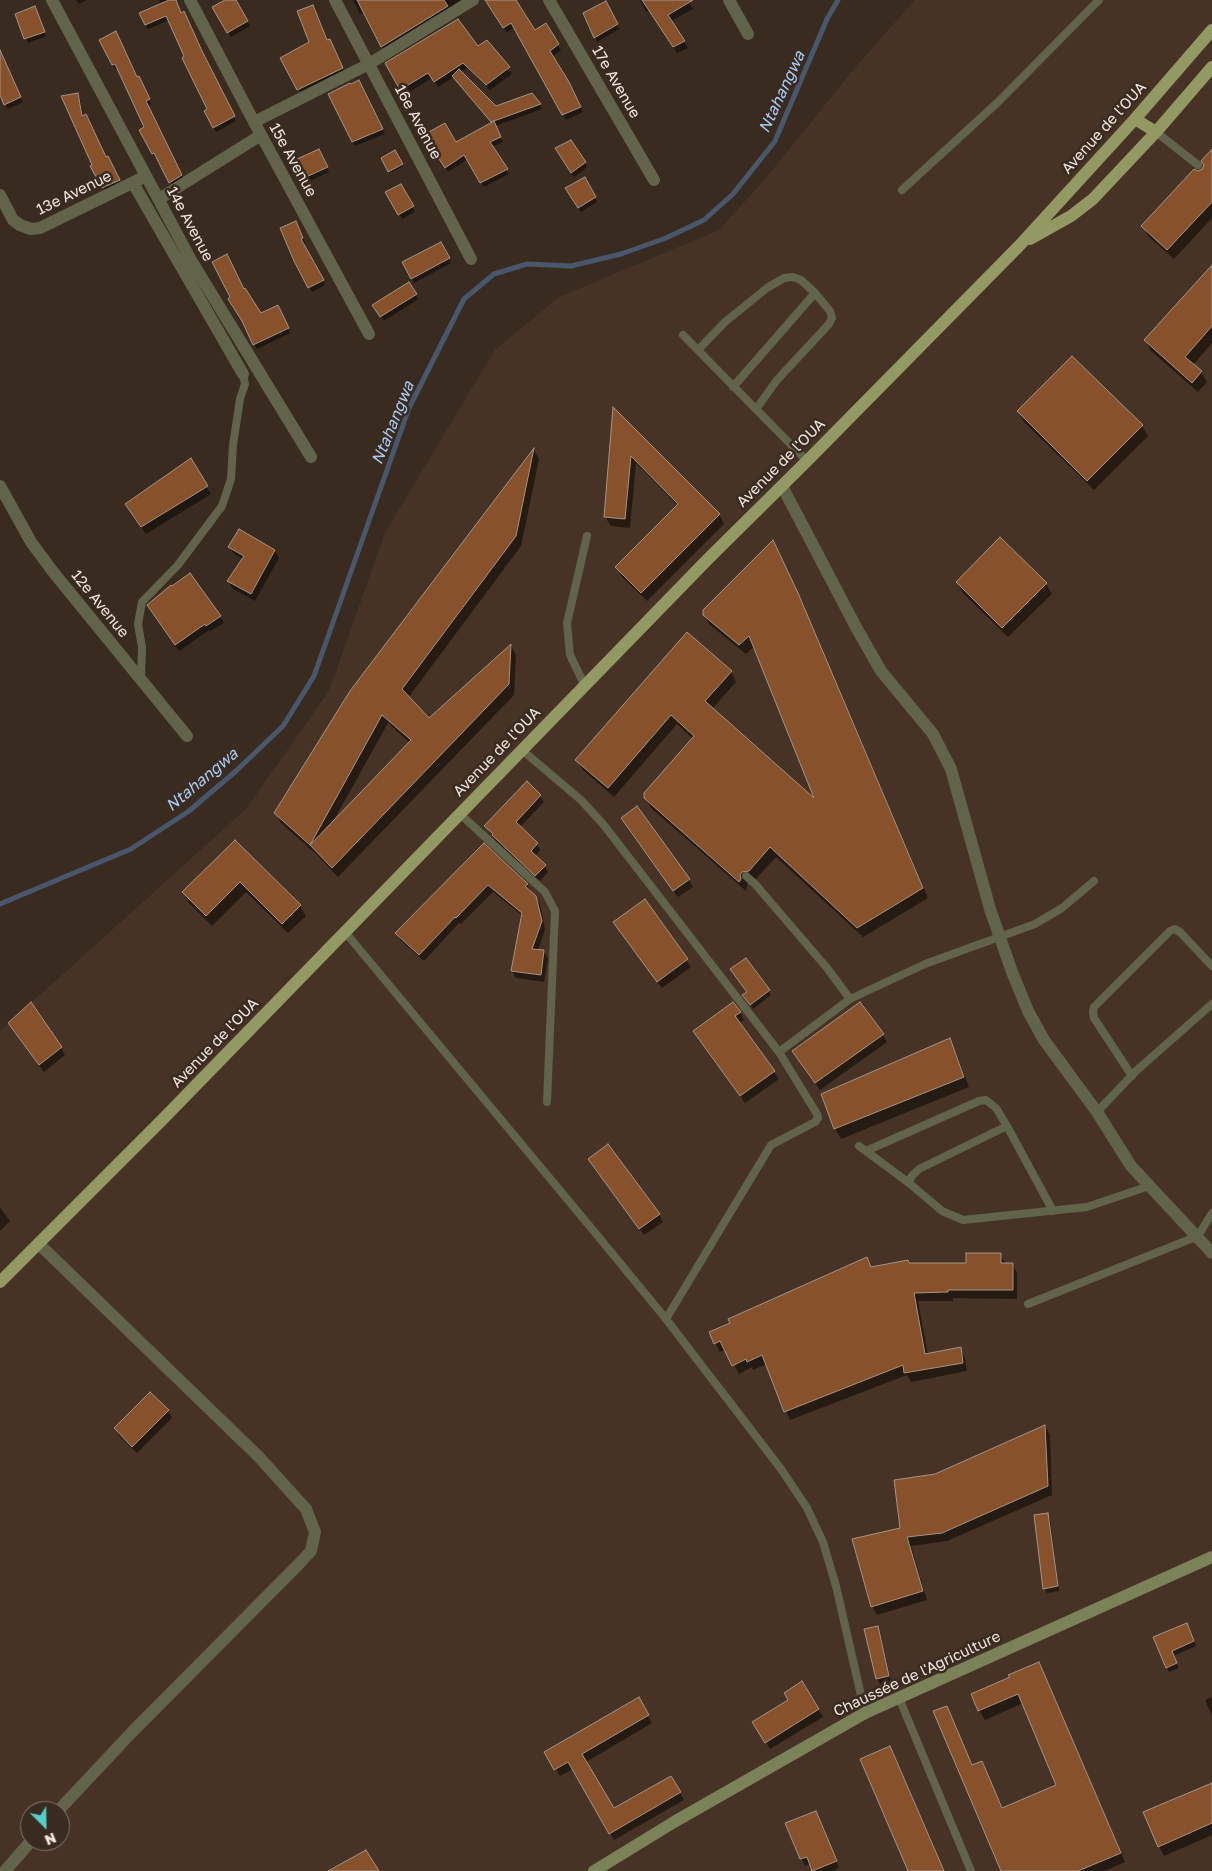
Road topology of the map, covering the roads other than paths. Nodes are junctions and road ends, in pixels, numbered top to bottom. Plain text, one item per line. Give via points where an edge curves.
1 (52, 0) edge
2 (190, 0) edge
3 (335, 0) edge
4 (473, 0) edge
5 (549, 0) edge
6 (729, 0) edge
7 (1099, 0) edge
8 (1212, 30) edge
9 (748, 34) dead end
10 (369, 64) junction
11 (1212, 66) edge
12 (1135, 119) junction
13 (254, 122) junction
14 (1156, 132) junction
15 (261, 135) junction
16 (1198, 165) dead end
17 (147, 176) junction
18 (654, 180) dead end
19 (133, 183) junction
20 (902, 190) dead end
21 (0, 195) edge
22 (158, 199) junction
23 (1019, 246) junction
24 (471, 258) dead end
25 (815, 293) junction
26 (370, 334) dead end
27 (683, 335) dead end
28 (698, 350) junction
29 (243, 374) joint
30 (734, 387) junction
31 (756, 409) junction
32 (311, 457) dead end
33 (807, 461) junction
34 (0, 486) edge
35 (782, 486) junction
36 (587, 536) dead end
37 (141, 680) junction
38 (584, 686) junction
39 (187, 736) dead end
40 (522, 750) junction
41 (460, 814) junction
42 (746, 876) dead end
43 (1094, 882) dead end
44 (345, 932) junction
45 (1000, 936) junction
46 (1212, 966) edge
47 (850, 999) junction
48 (1212, 1004) edge
49 (779, 1052) junction
50 (1132, 1076) junction
51 (548, 1102) dead end
52 (1096, 1112) junction
53 (1007, 1126) junction
54 (858, 1146) dead end
55 (866, 1151) junction
56 (909, 1182) junction
57 (1149, 1186) junction
58 (1052, 1210) junction
59 (1212, 1214) edge
60 (1198, 1236) junction
61 (39, 1244) junction
62 (1212, 1253) edge
63 (0, 1282) edge
64 (1028, 1304) dead end
65 (666, 1320) junction
66 (1212, 1557) edge
67 (899, 1698) junction
68 (865, 1713) junction
69 (67, 1801) edge
70 (23, 1851) edge
71 (5, 1871) edge
72 (594, 1871) edge
73 (972, 1871) edge

1 - 17 street, 14e Avenue
2 - 13 street, 15e Avenue
3 - 10 street, 16e Avenue
4 - 10 street
5 - 18 street, 17e Avenue
6 - 9 street
7 - 20 lane via 997,103
8 - 12 main road, Avenue de l'OUA
10 - 13 street
10 - 24 street, 16e Avenue
11 - 14 main road, Avenue de l'OUA
12 - 14 main road
12 - 23 main road, Avenue de l'OUA
13 - 15 street, 15e Avenue
14 - 16 lane
14 - 23 main road, Avenue de l'OUA via 1093,199 1071,216
15 - 22 street
15 - 26 street, 15e Avenue
17 - 19 street, 13e Avenue
17 - 22 street, 14e Avenue
19 - 21 street, 13e Avenue via 40,228 31,229 13,220
19 - 29 street
22 - 32 street, 14e Avenue via 209,291
23 - 33 main road, Avenue de l'OUA
25 - 28 lane via 801,280 784,278 766,288 725,322
25 - 30 lane
25 - 31 lane via 830,310 832,318 829,324 777,380
27 - 28 lane
28 - 30 lane
29 - 37 lane via 245,384 233,445 231,479 222,506 178,565 142,602 138,624 142,647
30 - 31 lane
31 - 33 lane
33 - 35 main road, Avenue de l'OUA
34 - 37 street, 12e Avenue via 31,542
35 - 38 main road, Avenue de l'OUA
35 - 45 street via 876,662 932,734 951,769
36 - 38 lane via 568,623 570,655
37 - 39 street, 12e Avenue
38 - 40 main road, Avenue de l'OUA
40 - 41 main road, Avenue de l'OUA
40 - 49 lane via 581,800 603,824
41 - 44 main road, Avenue de l'OUA
41 - 51 lane via 545,892 555,911
42 - 47 lane
43 - 45 lane via 1062,908 1035,924
44 - 61 main road, Avenue de l'OUA
44 - 65 lane
45 - 47 lane via 925,964
45 - 52 street via 1028,1011 1044,1040
46 - 50 lane via 1175,929 1094,1007 1094,1018
47 - 49 lane
48 - 50 lane
49 - 65 lane via 818,1118 771,1145
50 - 52 lane
52 - 57 street via 1131,1166
53 - 55 lane via 990,1103 979,1100
53 - 56 lane via 918,1169
53 - 58 lane
54 - 55 lane
55 - 56 lane
56 - 58 lane via 942,1211 963,1220
57 - 58 lane via 1087,1207
57 - 60 street
59 - 60 lane
60 - 62 street
60 - 64 lane
61 - 63 main road, Avenue de l'OUA
61 - 69 street via 259,1457 306,1509 315,1532 311,1551
65 - 68 lane via 781,1469 807,1508 823,1542 834,1577
66 - 67 street, Chaussée de l'Agriculture
67 - 68 street, Chaussée de l'Agriculture
67 - 73 lane
68 - 72 street, Chaussée de l'Agriculture
70 - 71 street

